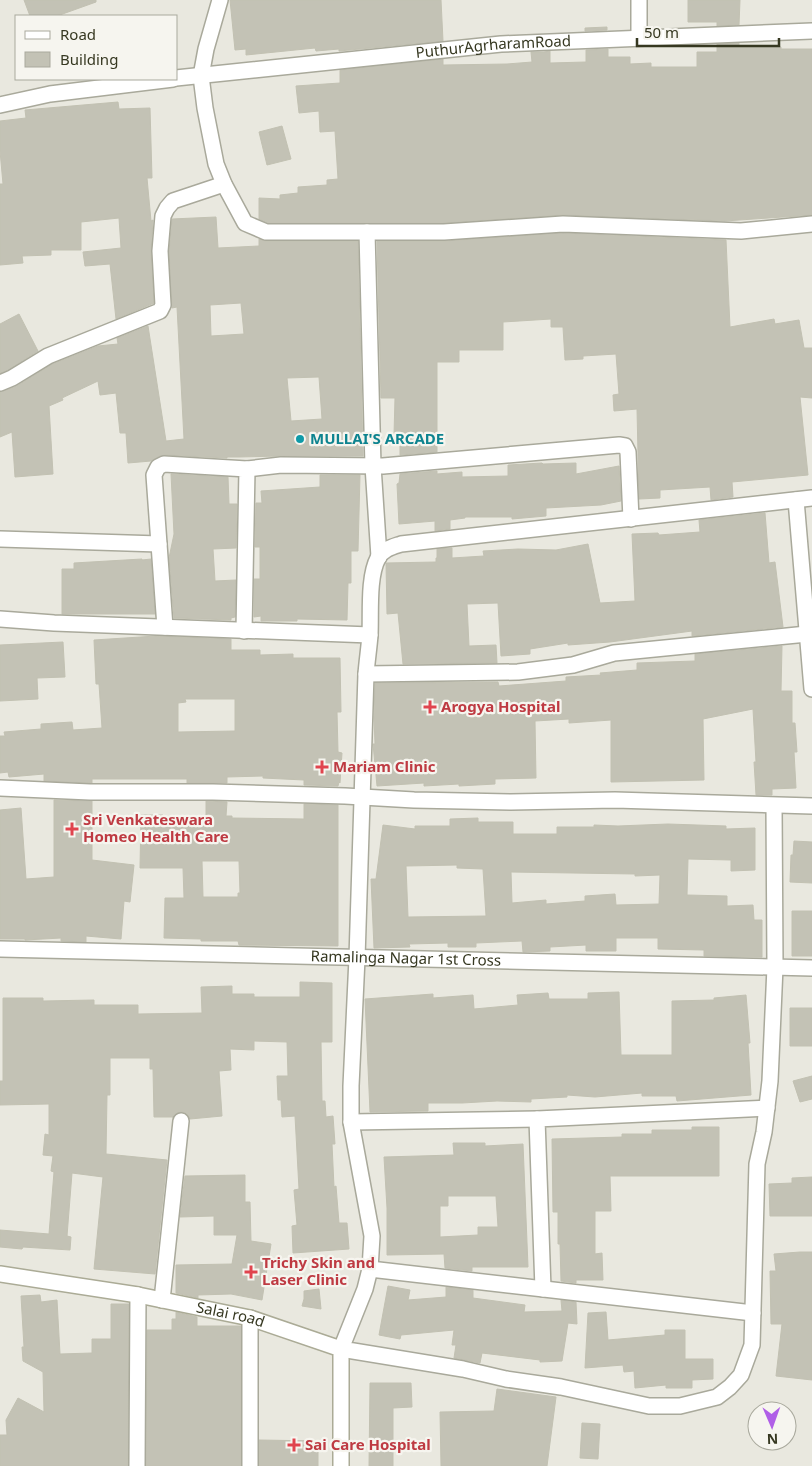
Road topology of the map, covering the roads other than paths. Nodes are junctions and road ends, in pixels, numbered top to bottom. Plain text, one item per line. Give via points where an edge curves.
1 (220, 0) edge
2 (639, 0) edge
3 (812, 30) edge
4 (639, 38) junction
5 (201, 76) junction
6 (178, 79) edge
7 (167, 80) edge
8 (0, 104) edge
9 (224, 184) junction
10 (812, 224) edge
11 (366, 232) junction
12 (0, 383) edge
13 (373, 466) junction
14 (248, 469) junction
15 (812, 498) edge
16 (796, 500) junction
17 (631, 519) junction
18 (0, 539) edge
19 (159, 544) junction
20 (379, 557) junction
21 (0, 619) edge
22 (164, 627) junction
23 (244, 631) junction
24 (808, 634) junction
25 (370, 635) junction
26 (366, 674) junction
27 (812, 688) edge
28 (0, 788) edge
29 (362, 797) junction
30 (774, 806) junction
31 (812, 806) edge
32 (0, 950) edge
33 (357, 958) junction
34 (775, 967) junction
35 (812, 968) edge
36 (767, 1108) junction
37 (537, 1119) junction
38 (181, 1121) dead end
39 (351, 1122) junction
40 (370, 1269) junction
41 (0, 1274) edge
42 (543, 1289) junction
43 (138, 1295) junction
44 (162, 1300) junction
45 (753, 1313) junction
46 (250, 1318) junction
47 (341, 1349) junction
48 (137, 1466) edge
49 (250, 1466) edge
50 (341, 1466) edge

1 - 5 street
2 - 4 street
3 - 4 street, PuthurAgrharamRoad
4 - 5 street, PuthurAgrharamRoad via 501,44
5 - 6 street, PuthurAgrharamRoad
5 - 9 street via 216,164
7 - 8 street, PuthurAgrharamRoad via 50,94
9 - 11 street via 245,223 266,232
9 - 12 street via 173,201 167,208 163,216 160,251 163,305 160,311 48,356
10 - 11 street via 741,231 563,224 444,232
11 - 13 street
13 - 14 street via 281,465
13 - 17 street via 625,446
13 - 20 street
14 - 19 street via 164,464 158,467 154,475
14 - 23 street
15 - 16 street
16 - 17 street
16 - 24 street
17 - 20 street via 401,544 388,548
18 - 19 street
19 - 22 street
20 - 25 street via 372,582
21 - 22 street
22 - 23 street
23 - 25 street
24 - 26 street via 614,653 573,664 518,672
24 - 27 street
25 - 26 street
26 - 29 street
28 - 29 street
29 - 30 street via 511,802 615,800
29 - 33 street
30 - 31 street
30 - 34 street, Salai road
32 - 33 street, Ramalinga Nagar 1st Cross
33 - 34 street, Ramalinga Nagar 1st Cross
33 - 39 street
34 - 35 street, Ramalinga Nagar 1st Cross
34 - 36 street, Salai road
36 - 37 street
36 - 45 street, Salai road via 758,1164
37 - 39 street
37 - 42 street
38 - 44 street
39 - 40 street via 372,1236
40 - 42 street
40 - 47 street
41 - 43 street, Salai road
42 - 45 street
43 - 44 street, Salai road
43 - 48 street
44 - 46 street, Salai road
45 - 47 street, Salai road via 752,1345 741,1376 717,1397 680,1406 649,1406 561,1386
46 - 47 street, Salai road
46 - 49 street
47 - 50 street

